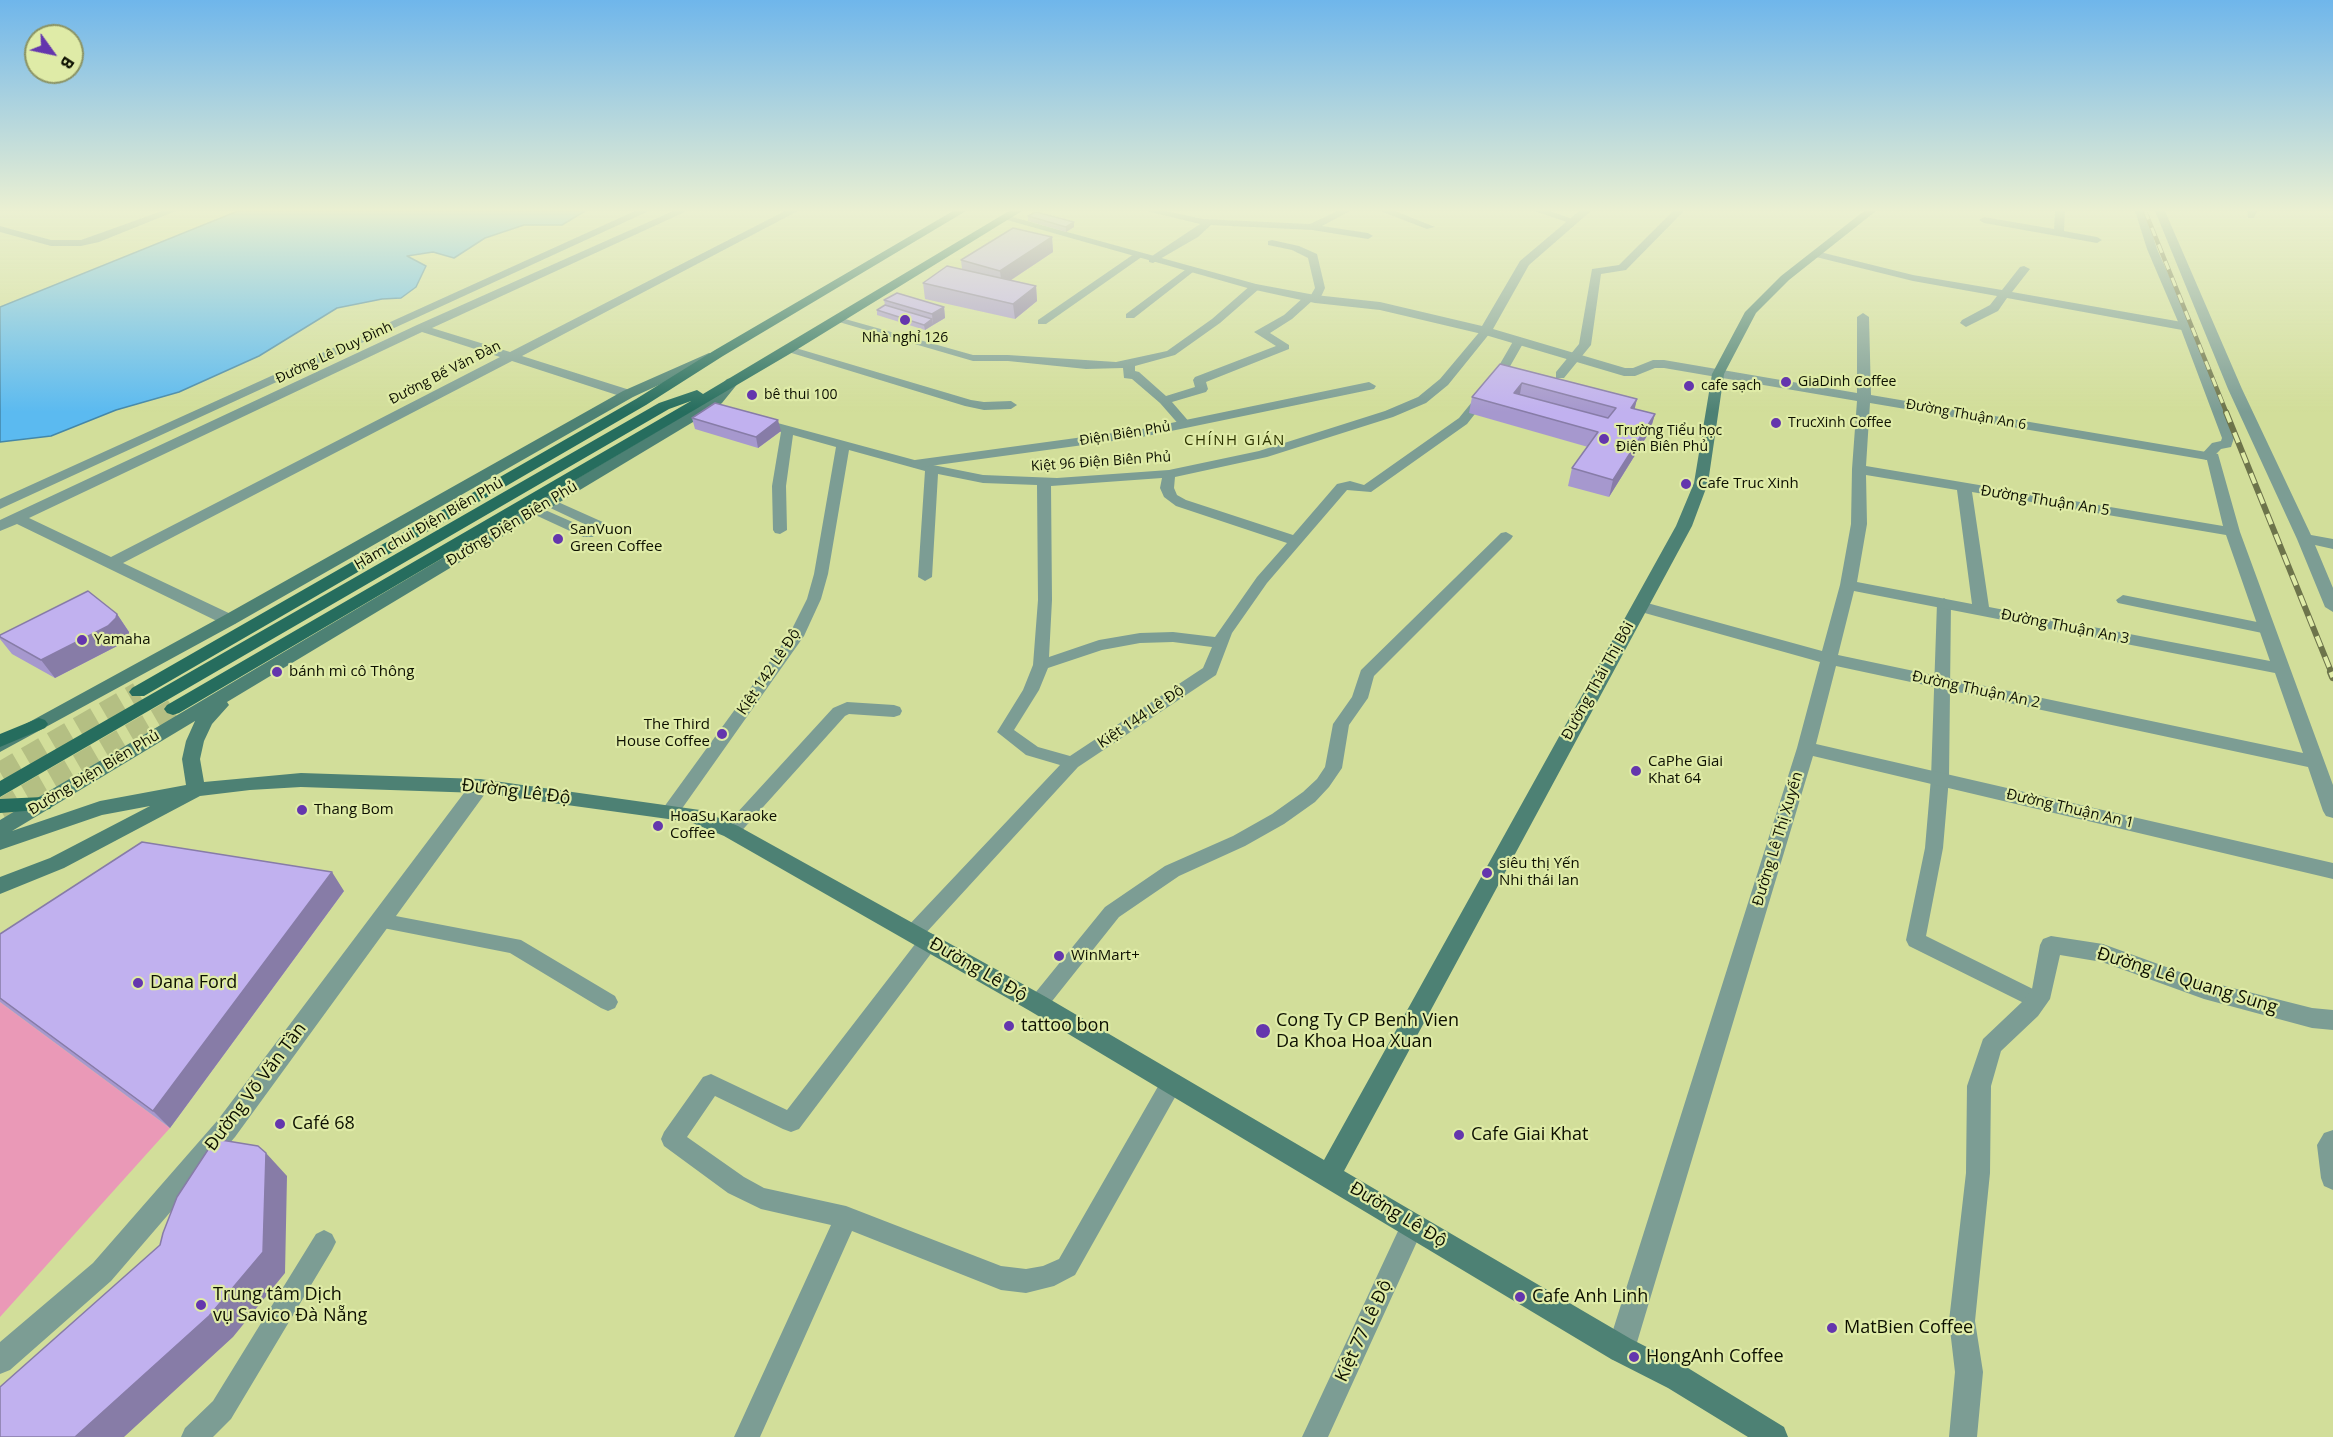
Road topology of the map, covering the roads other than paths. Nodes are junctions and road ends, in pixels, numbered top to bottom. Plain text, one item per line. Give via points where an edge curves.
1 (497, 278) edge
2 (532, 278) edge
3 (663, 278) edge
4 (847, 278) edge
5 (907, 278) edge
6 (1106, 278) edge
7 (1179, 278) edge
8 (1220, 278) edge
9 (1318, 278) edge
10 (1516, 278) edge
11 (1595, 278) edge
12 (1787, 278) edge
13 (1913, 278) edge
14 (2018, 278) edge
15 (2165, 278) edge
16 (2188, 278) edge
17 (1255, 287) junction
18 (2007, 294) junction
19 (1312, 298) junction
20 (1131, 316) dead end
21 (1863, 317) dead end
22 (838, 320) junction
23 (1042, 322) dead end
24 (1966, 323) dead end
25 (2182, 326) dead end
26 (421, 328) junction
27 (1486, 331) junction
28 (1519, 340) junction
29 (789, 349) junction
30 (719, 353) junction
31 (509, 357) junction
32 (1573, 357) junction
33 (1130, 364) junction
34 (1718, 374) junction
35 (1560, 375) dead end
36 (732, 382) junction
37 (1370, 386) dead end
38 (628, 394) junction
39 (1864, 398) junction
40 (1164, 400) junction
41 (1011, 405) dead end
42 (742, 417) edge
43 (1185, 424) junction
44 (788, 429) junction
45 (843, 446) junction
46 (2210, 457) junction
47 (915, 464) junction
48 (932, 469) junction
49 (1859, 469) junction
50 (1169, 474) junction
51 (1044, 482) junction
52 (1964, 487) junction
53 (0, 505) edge
54 (542, 506) junction
55 (17, 518) junction
56 (0, 526) edge
57 (594, 530) dead end
58 (780, 530) dead end
59 (2232, 532) junction
60 (1506, 536) dead end
61 (2305, 539) junction
62 (1296, 541) junction
63 (2333, 544) edge
64 (111, 563) junction
65 (925, 578) dead end
66 (1848, 585) junction
67 (2123, 600) dead end
68 (1944, 603) junction
69 (1640, 606) junction
70 (2333, 607) edge
71 (1981, 610) junction
72 (229, 620) junction
73 (2267, 629) junction
74 (1221, 643) junction
75 (1830, 659) junction
76 (1041, 665) junction
77 (2282, 669) junction
78 (252, 679) junction
79 (1942, 683) junction
80 (138, 692) tunnel mouth
81 (173, 709) tunnel mouth
82 (894, 711) dead end
83 (39, 724) junction
84 (0, 741) edge
85 (0, 746) edge
86 (1806, 748) junction
87 (2314, 762) junction
88 (1072, 763) junction
89 (1940, 778) junction
90 (480, 786) junction
91 (0, 790) edge
92 (196, 790) junction
93 (43, 804) junction
94 (0, 806) edge
95 (100, 808) junction
96 (2333, 811) edge
97 (670, 812) junction
98 (0, 829) edge
99 (731, 831) junction
100 (0, 843) edge
101 (2333, 871) edge
102 (0, 886) edge
103 (380, 921) junction
104 (921, 937) junction
105 (2036, 1000) junction
106 (608, 1002) dead end
107 (1038, 1004) junction
108 (2333, 1020) edge
109 (1172, 1083) junction
110 (2333, 1141) edge
111 (1329, 1174) junction
112 (2333, 1178) edge
113 (846, 1217) junction
114 (1413, 1224) junction
115 (324, 1242) dead end
116 (1622, 1349) junction
117 (0, 1360) edge
118 (194, 1437) edge
119 (747, 1437) edge
120 (1315, 1437) edge
121 (1774, 1437) edge
122 (1963, 1437) edge

1 - 53 street
2 - 26 street, Đường Lê Duy Đình
3 - 31 street, Đường Bế Văn Đàn
4 - 30 main road
5 - 22 main road, Đường Điện Biên Phủ
6 - 23 lane
7 - 20 lane
8 - 17 street, Đường Thuận An 6
9 - 19 lane via 1320,288
10 - 27 street, Kiệt 96 Điện Biên Phủ
11 - 32 lane via 1585,345
12 - 34 street, Đường Thái Thị Bôi via 1751,312
13 - 18 street
14 - 18 street
15 - 46 lane via 2228,438
16 - 61 street
17 - 19 street, Đường Thuận An 6
17 - 33 lane via 1177,350
18 - 24 street via 1988,313
18 - 25 street
19 - 27 street, Đường Thuận An 6 via 1380,306
19 - 40 lane via 1260,332 1285,347 1199,380 1202,389
21 - 39 street, Đường Lê Thị Xuyến
22 - 29 main road, Đường Điện Biên Phủ
22 - 33 lane via 974,358 1086,366
26 - 31 street
26 - 55 street, Đường Lê Duy Đình
27 - 28 street, Đường Thuận An 6
27 - 50 lane, Kiệt 96 Điện Biên Phủ via 1444,382 1414,403 1262,454
28 - 32 street, Đường Thuận An 6
28 - 62 lane, Kiệt 144 Lê Độ via 1498,377 1462,421 1366,489 1345,485
29 - 36 main road, Đường Điện Biên Phủ
29 - 41 lane via 969,403
30 - 38 street
30 - 80 main road, Hầm chui Điện Biên Phủ via 641,402
31 - 38 street
31 - 64 street, Đường Bế Văn Đàn
32 - 34 street, Đường Thuận An 6 via 1624,372 1658,363
32 - 35 lane
33 - 40 lane via 1128,375 1135,375
34 - 39 street, Đường Thuận An 6
34 - 69 street, Đường Thái Thị Bôi via 1701,483 1684,526
36 - 54 street, Đường Điện Biên Phủ via 713,409
36 - 81 main road, Hầm chui Điện Biên Phủ
36 - 91 main road via 664,406
37 - 43 street, Điện Biên Phủ
38 - 72 street
39 - 46 street, Đường Thuận An 6
39 - 49 street, Đường Lê Thị Xuyến
40 - 43 lane
42 - 44 lane, Kiệt 96 Điện Biên Phủ
43 - 47 street, Điện Biên Phủ
44 - 45 lane, Kiệt 96 Điện Biên Phủ
44 - 58 lane via 779,486
45 - 47 lane, Kiệt 96 Điện Biên Phủ
45 - 97 lane, Kiệt 142 Lê Độ via 821,574 810,608 796,636
46 - 59 street
47 - 48 lane, Kiệt 96 Điện Biên Phủ
48 - 51 lane, Kiệt 96 Điện Biên Phủ via 983,479
48 - 65 lane
49 - 52 street, Đường Thuận An 5
49 - 66 street, Đường Lê Thị Xuyến via 1859,524
50 - 51 lane, Kiệt 96 Điện Biên Phủ
50 - 62 lane via 1167,488 1181,503
51 - 76 lane
52 - 59 street, Đường Thuận An 5
52 - 71 street
54 - 57 lane
54 - 78 street, Đường Điện Biên Phủ
55 - 56 street, Đường Lê Duy Đình
55 - 64 street
59 - 73 street
60 - 107 lane via 1367,674 1360,698 1341,724 1333,768 1310,797 1239,841 1172,871 1112,912
61 - 63 street
61 - 70 street
62 - 74 lane, Kiệt 144 Lê Độ via 1225,632
64 - 72 street
66 - 68 street, Đường Thuận An 3
66 - 75 street, Đường Lê Thị Xuyến
67 - 73 lane
68 - 71 street, Đường Thuận An 3
68 - 79 lane
69 - 75 street, Đường Thuận An 2
69 - 111 street, Đường Thái Thị Bôi
71 - 77 street, Đường Thuận An 3
72 - 83 street
73 - 77 street
74 - 76 lane via 1173,637 1140,638 1099,645
74 - 88 lane, Kiệt 144 Lê Độ via 1210,671
75 - 79 street, Đường Thuận An 2
75 - 86 street, Đường Lê Thị Xuyến
76 - 88 lane via 1031,690 1005,732 1032,751
77 - 87 street
78 - 92 street via 204,722 191,759
78 - 93 street, Đường Điện Biên Phủ
79 - 87 street, Đường Thuận An 2
79 - 89 lane
82 - 99 lane via 847,708 839,712
83 - 84 main road
83 - 85 street
86 - 89 street, Đường Thuận An 1
86 - 116 street, Đường Lê Thị Xuyến
87 - 96 street
88 - 104 lane, Kiệt 144 Lê Độ
89 - 101 street, Đường Thuận An 1
89 - 105 lane via 1934,848 1916,940
90 - 92 street, Đường Lê Độ via 301,780
90 - 97 street, Đường Lê Độ
90 - 103 street, Đường Võ Văn Tần
92 - 95 street, Đường Lê Độ
92 - 102 street via 57,863
93 - 94 main road
93 - 95 street, Đường Lê Độ
93 - 98 street, Đường Điện Biên Phủ
95 - 100 street, Đường Lê Độ
97 - 99 street, Đường Lê Độ via 693,815
99 - 104 street, Đường Lê Độ
103 - 106 lane via 514,946
103 - 117 street, Đường Võ Văn Tần via 226,1129 102,1272
104 - 107 street, Đường Lê Độ
104 - 113 lane, Kiệt 144 Lê Độ via 791,1122 711,1084 672,1139 761,1198
105 - 108 street, Đường Lê Quang Sung via 2042,992 2051,945 2103,954 2204,990
105 - 122 street, Đường Lê Quang Sung via 1991,1046 1979,1086 1978,1173 1962,1321 1969,1372
107 - 109 street, Đường Lê Độ
109 - 111 street, Đường Lê Độ
109 - 113 lane via 1066,1267 1045,1278 1001,1278
110 - 112 street via 2329,1145
111 - 114 street, Đường Lê Độ
113 - 119 lane
114 - 116 street, Đường Lê Độ
114 - 120 lane, Kiệt 77 Lê Độ
115 - 118 lane via 222,1410
116 - 121 street, Đường Lê Độ

